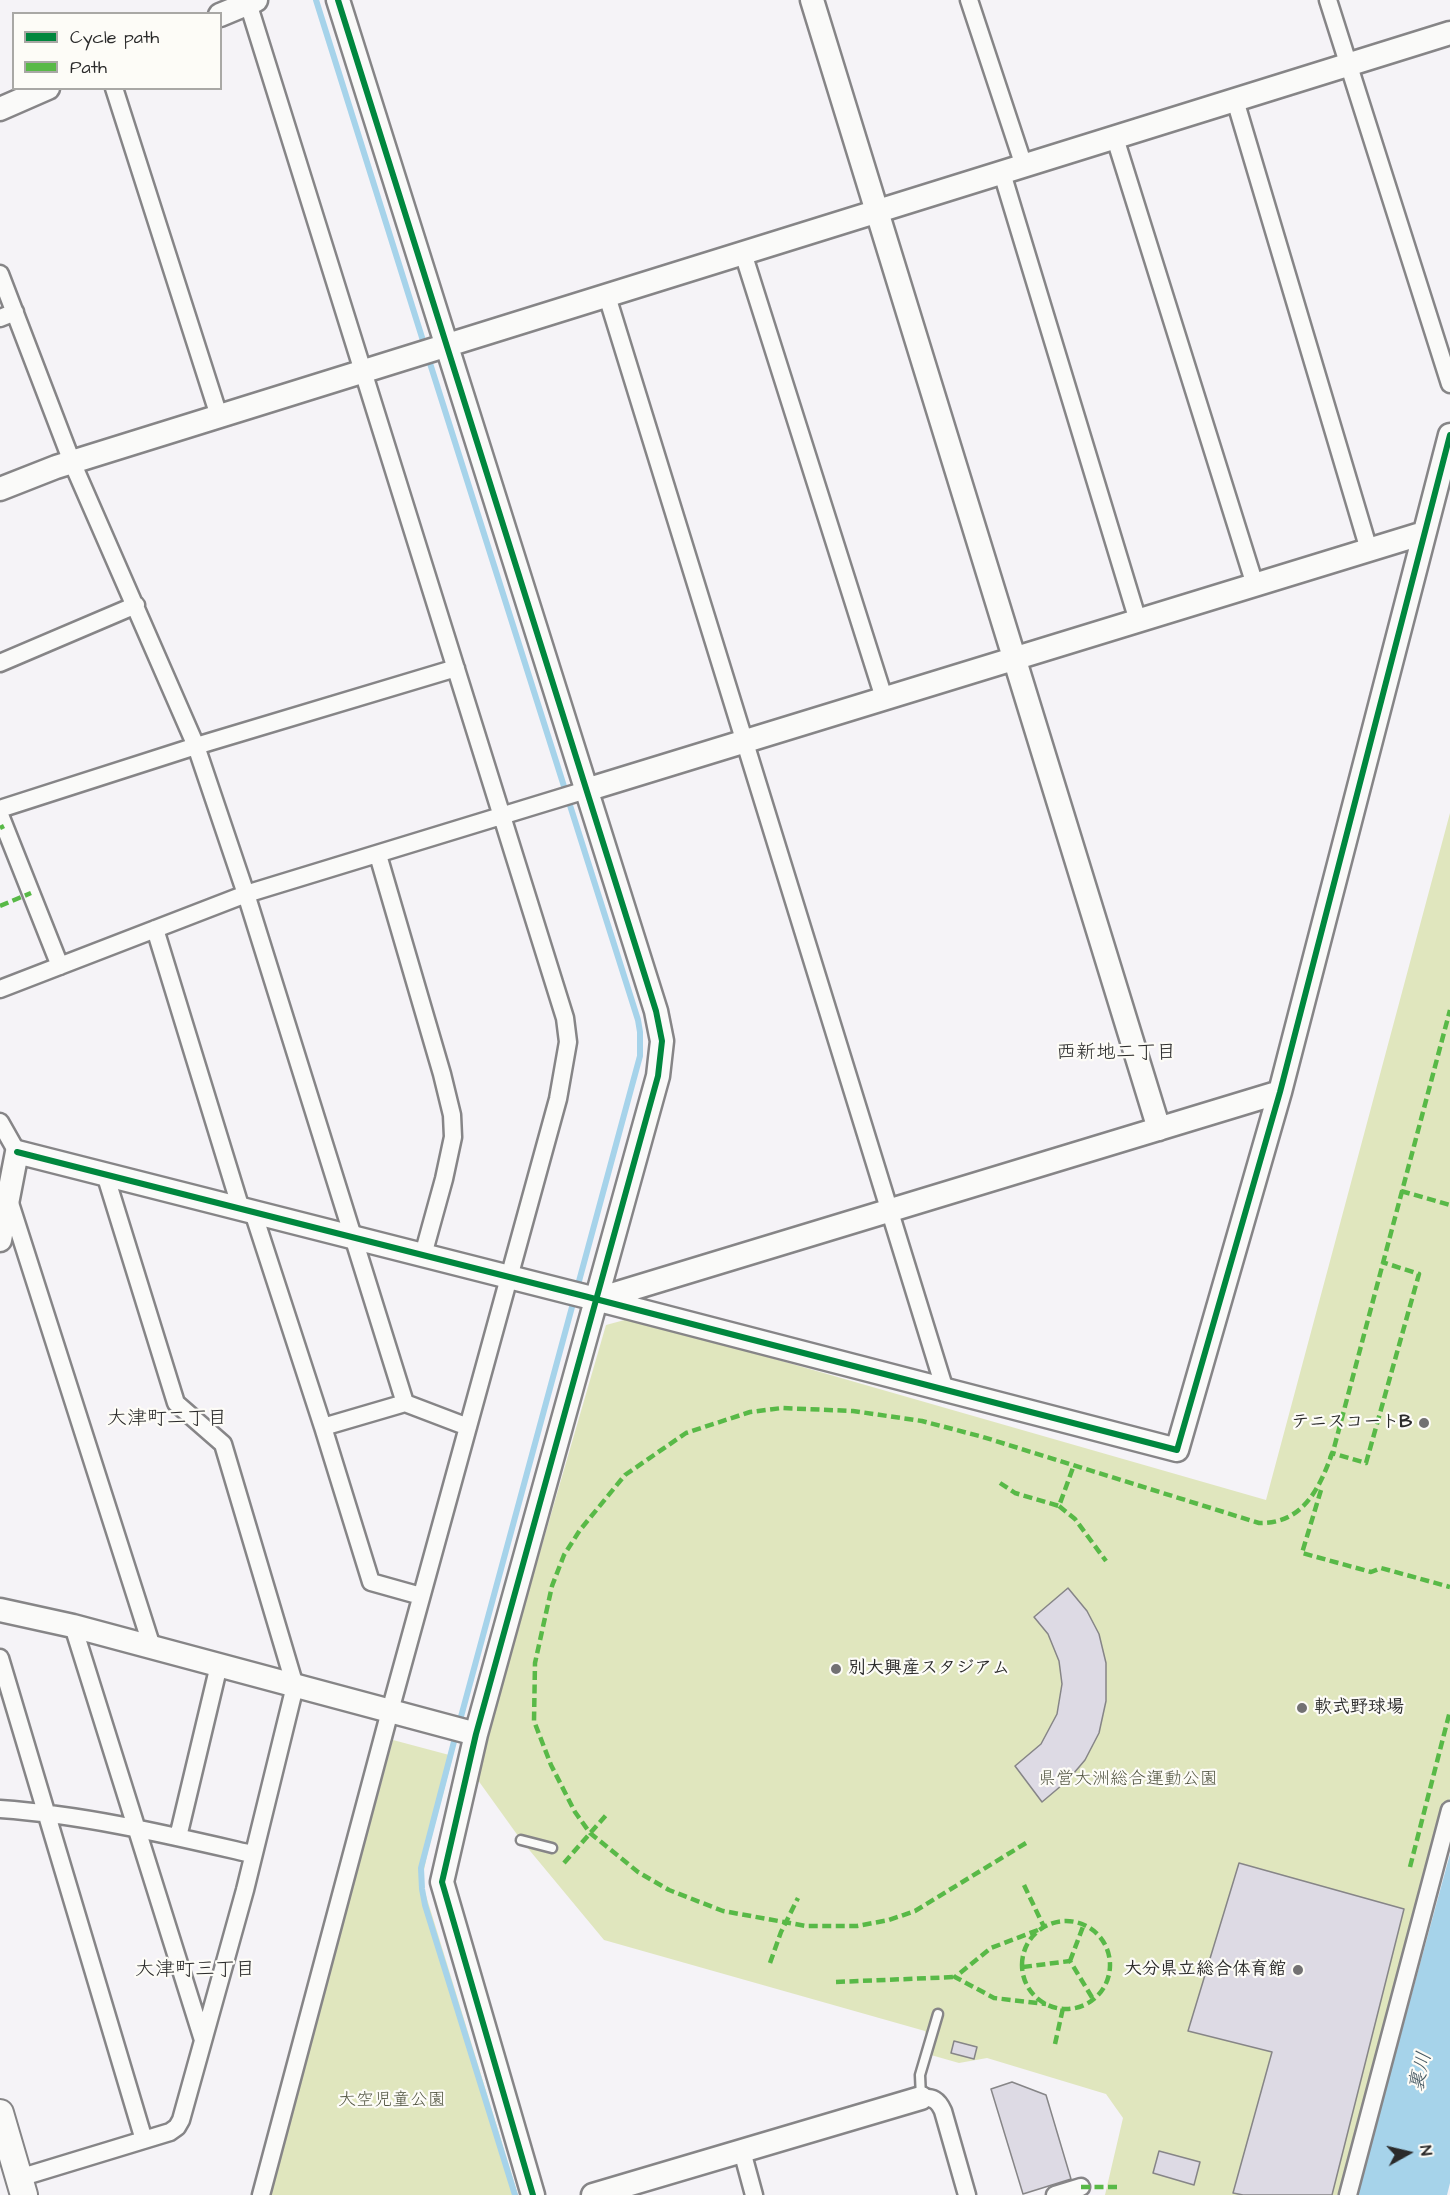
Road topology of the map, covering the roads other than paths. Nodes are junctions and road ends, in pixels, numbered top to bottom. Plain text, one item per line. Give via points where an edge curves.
1 (338, 0) edge
2 (812, 0) edge
3 (969, 0) edge
4 (1328, 0) edge
5 (252, 2) edge
6 (222, 14) edge
7 (1450, 33) edge
8 (1349, 65) junction
9 (43, 90) edge
10 (115, 90) edge
11 (1235, 100) junction
12 (0, 109) edge
13 (1115, 138) junction
14 (1013, 169) junction
15 (877, 212) junction
16 (743, 253) junction
17 (0, 274) edge
18 (607, 296) junction
19 (7, 315) edge
20 (433, 350) junction
21 (363, 371) junction
22 (1450, 384) edge
23 (219, 416) junction
24 (1450, 435) edge
25 (72, 462) junction
26 (0, 489) edge
27 (1424, 533) junction
28 (1369, 550) junction
29 (1255, 585) junction
30 (136, 604) junction
31 (1138, 621) junction
32 (1015, 660) junction
33 (0, 663) edge
34 (456, 668) junction
35 (884, 698) junction
36 (745, 741) junction
37 (196, 746) junction
38 (581, 791) junction
39 (0, 809) edge
40 (0, 815) edge
41 (502, 816) junction
42 (378, 855) junction
43 (246, 894) junction
44 (155, 930) junction
45 (60, 966) junction
46 (0, 989) edge
47 (1280, 1092) junction
48 (0, 1122) edge
49 (1159, 1129) junction
50 (17, 1152) junction
51 (105, 1174) junction
52 (8, 1196) junction
53 (247, 1210) junction
54 (890, 1210) junction
55 (354, 1238) junction
56 (0, 1240) edge
57 (423, 1255) junction
58 (509, 1277) junction
59 (582, 1295) junction
60 (945, 1390) junction
61 (405, 1403) junction
62 (323, 1427) junction
63 (468, 1427) junction
64 (422, 1596) junction
65 (0, 1610) edge
66 (73, 1626) junction
67 (152, 1647) junction
68 (0, 1658) edge
69 (219, 1665) junction
70 (296, 1686) junction
71 (390, 1711) junction
72 (476, 1734) junction
73 (0, 1809) edge
74 (1450, 1810) edge
75 (46, 1812) junction
76 (138, 1828) junction
77 (178, 1837) junction
78 (521, 1840) dead end
79 (552, 1848) dead end
80 (252, 1854) junction
81 (938, 2014) dead end
82 (203, 2040) junction
83 (921, 2098) junction
84 (0, 2113) edge
85 (144, 2140) junction
86 (741, 2151) junction
87 (22, 2186) edge
88 (1081, 2187) dead end
89 (261, 2195) edge
90 (533, 2195) edge
91 (593, 2195) edge
92 (754, 2195) edge
93 (967, 2195) edge
94 (1055, 2195) edge
95 (1348, 2195) edge

1 - 20 street
2 - 15 street
3 - 14 street
4 - 8 street
5 - 6 street
5 - 21 street
7 - 8 street
8 - 11 street
8 - 22 street
9 - 12 street
10 - 23 street
11 - 13 street
11 - 28 street
13 - 14 street
13 - 29 street
14 - 15 street
14 - 31 street
15 - 16 street
15 - 32 street
16 - 18 street
16 - 35 street
17 - 19 street
18 - 20 street
18 - 36 street
19 - 25 street
20 - 21 street
20 - 38 street
21 - 23 street
21 - 34 street
23 - 25 street
24 - 27 street
25 - 26 street
25 - 30 street
27 - 28 street
27 - 47 street
28 - 29 street
29 - 31 street
30 - 33 street
30 - 37 street
31 - 32 street
32 - 35 street
32 - 49 street
34 - 37 street
34 - 41 street
35 - 36 street
36 - 38 street
36 - 54 street
37 - 39 street
37 - 43 street
38 - 41 street
38 - 59 street via 656,1011 662,1041 658,1076
40 - 45 street
41 - 42 street
41 - 58 street via 565,1018 568,1042 558,1099
42 - 43 street
42 - 57 street via 452,1115 451,1148
43 - 44 street
43 - 55 street
44 - 45 street
44 - 53 street
45 - 46 street
47 - 49 street
47 - 60 street via 1177,1450
48 - 50 street
49 - 54 street
50 - 51 street
50 - 52 street
51 - 53 street
51 - 70 street via 176,1403 223,1444
52 - 56 street
52 - 67 street
53 - 55 street
53 - 62 street
54 - 59 street
54 - 60 street
55 - 57 street
55 - 61 street
57 - 58 street
58 - 59 street
58 - 63 street
59 - 60 street
59 - 72 street
61 - 62 street
61 - 63 street
62 - 64 street via 371,1582
63 - 64 street
64 - 71 street
65 - 66 street
66 - 67 street
66 - 76 street
67 - 69 street
68 - 75 street
69 - 70 street
69 - 77 street
70 - 71 street
70 - 80 street
71 - 72 street
71 - 89 street
72 - 90 street via 442,1882
73 - 75 street
74 - 95 street
75 - 76 street
75 - 85 street
76 - 77 street
76 - 82 street
77 - 80 street
78 - 79 lane
80 - 82 street
81 - 83 lane via 920,2075
82 - 85 street via 177,2127
83 - 86 street
83 - 93 street via 939,2101
84 - 87 main road
85 - 87 street
86 - 91 street
86 - 92 street
88 - 94 street

